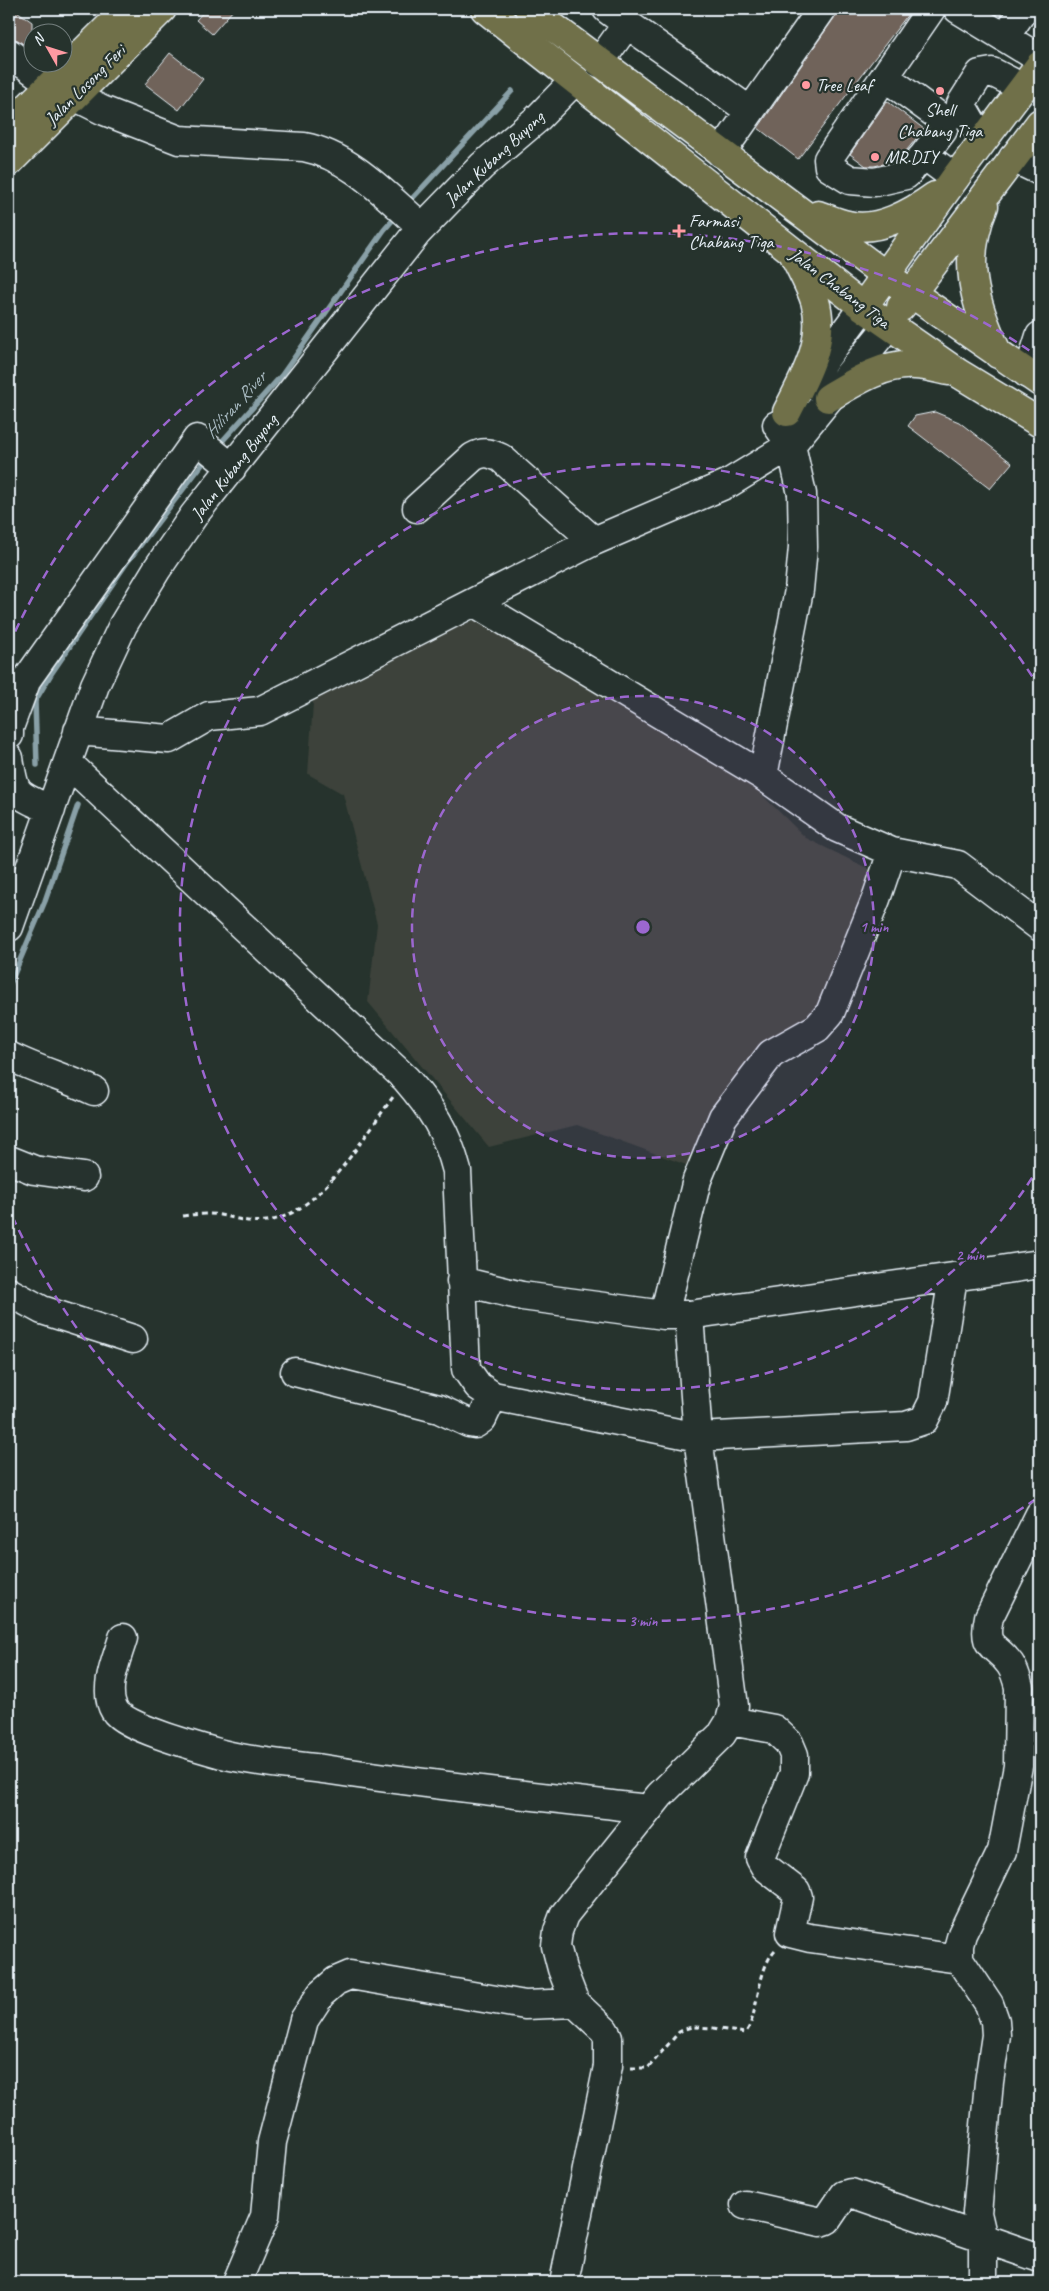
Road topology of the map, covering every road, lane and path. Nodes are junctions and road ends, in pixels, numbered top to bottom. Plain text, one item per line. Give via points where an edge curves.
1 (127, 9) edge
2 (162, 9) edge
3 (485, 9) edge
4 (529, 9) edge
5 (822, 9) edge
6 (931, 9) edge
7 (958, 9) edge
8 (1024, 9) edge
9 (617, 16) edge
10 (1005, 37) junction
11 (9, 53) edge
12 (591, 57) junction
13 (1040, 59) edge
14 (1040, 65) edge
15 (569, 75) junction
16 (884, 77) junction
17 (1023, 88) junction
18 (63, 90) junction
19 (750, 111) junction
20 (1040, 123) edge
21 (9, 126) edge
22 (986, 136) junction
23 (722, 153) junction
24 (924, 155) junction
25 (1013, 158) junction
26 (9, 162) edge
27 (1040, 171) edge
28 (952, 182) junction
29 (993, 184) junction
30 (793, 206) junction
31 (422, 227) junction
32 (793, 252) junction
33 (886, 274) junction
34 (912, 293) junction
35 (863, 307) junction
36 (889, 325) junction
37 (1040, 336) edge
38 (998, 354) junction
39 (958, 372) junction
40 (1034, 378) edge
41 (828, 398) junction
42 (1040, 423) edge
43 (785, 427) junction
44 (232, 468) junction
45 (417, 508) dead end
46 (594, 541) junction
47 (475, 604) junction
48 (78, 730) junction
49 (9, 735) edge
50 (9, 758) edge
51 (68, 763) junction
52 (763, 776) junction
53 (51, 810) junction
54 (892, 852) junction
55 (11, 911) edge
56 (1040, 927) edge
57 (9, 1056) edge
58 (406, 1079) junction
59 (94, 1091) dead end
60 (9, 1160) edge
61 (84, 1177) dead end
62 (183, 1216) dead end
63 (1040, 1264) edge
64 (953, 1277) junction
65 (461, 1281) junction
66 (9, 1292) edge
67 (676, 1315) junction
68 (134, 1339) dead end
69 (295, 1372) dead end
70 (493, 1396) junction
71 (698, 1437) junction
72 (1040, 1514) edge
73 (123, 1638) dead end
74 (730, 1721) junction
75 (1030, 1748) edge
76 (649, 1808) junction
77 (790, 1933) junction
78 (959, 1959) junction
79 (575, 2003) junction
80 (608, 2066) junction
81 (745, 2205) dead end
82 (983, 2239) junction
83 (1040, 2258) edge
84 (237, 2282) edge
85 (564, 2282) edge
86 (983, 2282) edge

1 - 18 main road, Jalan Losong Feri
2 - 18 main road, Jalan Losong Feri
3 - 15 main road, Jalan Chabang Tiga
4 - 12 main road
5 - 19 street
6 - 16 street
7 - 10 street
8 - 10 street
9 - 12 street
9 - 19 street
10 - 13 street
11 - 18 street
12 - 23 main road
14 - 17 main road
15 - 31 street, Jalan Kubang Buyong via 537,119 482,166
15 - 32 main road, Jalan Chabang Tiga
16 - 24 street via 944,123 943,130
16 - 24 street via 828,159 830,167 850,180 875,182 906,175
17 - 22 main road
17 - 22 street via 992,72 980,74 961,104 972,123
18 - 21 main road, Jalan Losong Feri
18 - 26 main road, Jalan Losong Feri
18 - 31 street via 102,110 179,140 321,150 346,164
19 - 23 street
20 - 25 main road
22 - 28 main road
23 - 30 main road
24 - 28 street
25 - 27 street
25 - 29 main road
28 - 30 main road via 902,217 877,224 850,226
28 - 33 main road
29 - 34 main road
29 - 38 main road via 975,236 971,274 985,326
30 - 33 main road
31 - 44 street, Jalan Kubang Buyong
32 - 35 main road, Jalan Chabang Tiga
32 - 43 main road via 814,301 819,322 816,346
33 - 34 main road
33 - 35 main road
34 - 36 main road
34 - 38 main road
35 - 36 main road, Jalan Chabang Tiga
35 - 43 street
36 - 39 main road, Jalan Chabang Tiga
36 - 41 street
37 - 40 street
38 - 40 main road
39 - 41 main road via 914,364 887,369 861,378
39 - 42 main road, Jalan Chabang Tiga
41 - 43 street
43 - 46 street via 729,483
43 - 52 street via 802,494 803,547 799,590
44 - 48 street, Jalan Kubang Buyong via 173,546 123,625
44 - 49 street via 196,439 27,679
45 - 46 street via 473,457 491,453 501,458
46 - 47 street
47 - 48 street via 260,712 209,716 169,739
47 - 52 street
48 - 51 street, Jalan Kubang Buyong
50 - 53 street via 18,793
51 - 53 street, Jalan Kubang Buyong
51 - 58 street
52 - 54 street via 837,828
53 - 55 street, Jalan Kubang Buyong
54 - 56 street via 958,865
54 - 67 street via 830,1013 817,1028 771,1054 723,1117 697,1180
57 - 59 street
58 - 62 path via 329,1183 309,1203 288,1215 268,1221 244,1222 207,1213
58 - 65 street via 442,1126 457,1171
60 - 61 street via 34,1170
63 - 64 street
64 - 67 street
64 - 71 street via 934,1402 924,1420 906,1426
65 - 67 street via 522,1296
65 - 70 street via 466,1369 478,1386
66 - 68 street via 42,1310
67 - 71 street
69 - 70 street via 439,1409 475,1424 482,1419
70 - 71 street
71 - 74 street via 734,1706
72 - 75 street via 989,1617 986,1631 990,1644 1010,1663 1016,1674
73 - 76 street via 110,1687 111,1698 114,1711 139,1727 223,1754 413,1783
74 - 76 street via 722,1734
74 - 77 street via 774,1729 789,1743 794,1755 794,1773 760,1858 765,1867 796,1891 798,1897
75 - 78 street via 1018,1766 1002,1851 962,1934
76 - 79 street via 564,1915 556,1946
77 - 78 street
77 - 80 path via 768,1958 748,2030 744,2033 692,2027 679,2032 648,2068
78 - 82 street via 989,2004 995,2021 977,2214
79 - 80 street via 608,2037
79 - 84 street via 526,2005 350,1976 336,1981 321,1994 304,2020 272,2142 265,2216
80 - 85 street
81 - 82 street via 821,2222 827,2220 844,2195 851,2193
82 - 83 street
82 - 86 street

